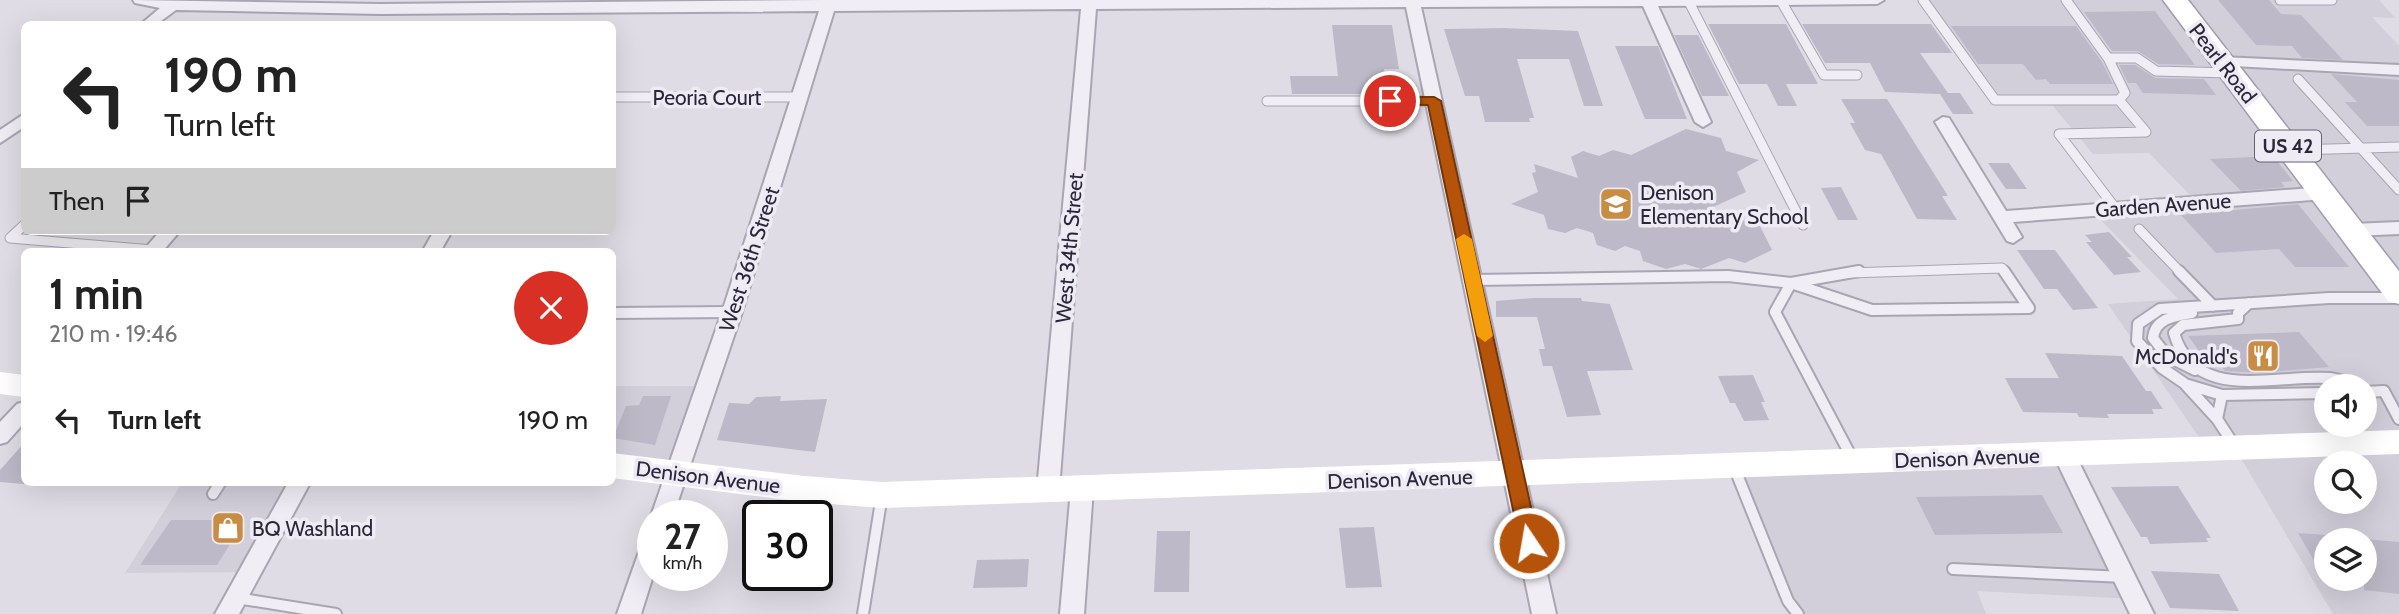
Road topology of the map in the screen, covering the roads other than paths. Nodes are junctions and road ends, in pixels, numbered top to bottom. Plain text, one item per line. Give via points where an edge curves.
1 (140, 0) edge
2 (1841, 0) edge
3 (1877, 0) edge
4 (1923, 0) edge
5 (2066, 0) edge
6 (2175, 0) edge
7 (2280, 0) edge
8 (2332, 0) edge
9 (1600, 1) edge
10 (1781, 1) edge
11 (1438, 2) edge
12 (1649, 2) junction
13 (1689, 2) junction
14 (1413, 3) junction
15 (575, 4) edge
16 (829, 4) edge
17 (173, 5) junction
18 (1089, 7) junction
19 (381, 9) junction
20 (152, 21) edge
21 (369, 21) edge
22 (565, 21) edge
23 (2108, 58) junction
24 (2226, 67) junction
25 (2399, 70) edge
26 (1857, 75) dead end
27 (2298, 79) dead end
28 (616, 97) edge
29 (802, 97) junction
30 (2119, 100) junction
31 (1267, 101) dead end
32 (1434, 101) junction
33 (21, 121) edge
34 (1703, 122) dead end
35 (1943, 122) dead end
36 (0, 138) edge
37 (2399, 147) edge
38 (2358, 148) junction
39 (2291, 150) junction
40 (2399, 190) edge
41 (2325, 193) junction
42 (2116, 209) junction
43 (2001, 217) junction
44 (1803, 225) dead end
45 (21, 228) edge
46 (2399, 228) edge
47 (2139, 229) dead end
48 (2352, 230) junction
49 (167, 235) edge
50 (2014, 237) dead end
51 (119, 248) edge
52 (155, 248) edge
53 (1473, 279) junction
54 (1791, 283) junction
55 (2399, 295) edge
56 (2250, 303) junction
57 (2213, 306) junction
58 (732, 312) junction
59 (616, 313) edge
60 (2238, 313) junction
61 (2199, 372) junction
62 (2314, 377) edge
63 (0, 383) edge
64 (2184, 383) junction
65 (21, 386) edge
66 (2314, 393) edge
67 (2222, 395) junction
68 (2377, 397) edge
69 (21, 413) edge
70 (2217, 419) junction
71 (2399, 419) edge
72 (0, 436) edge
73 (2399, 442) edge
74 (2235, 448) junction
75 (2064, 454) junction
76 (1853, 462) junction
77 (616, 466) edge
78 (1734, 467) junction
79 (676, 473) junction
80 (1515, 475) junction
81 (297, 486) edge
82 (1082, 489) junction
83 (1048, 490) junction
84 (882, 495) junction
85 (667, 500) edge
86 (1953, 569) dead end
87 (2124, 577) junction
88 (637, 591) edge
89 (231, 606) edge
90 (336, 614) edge
91 (629, 614) edge
92 (863, 614) edge
93 (1072, 614) edge
94 (1544, 614) edge
95 (1798, 614) edge
96 (2142, 614) edge

1 - 17 street
2 - 3 street
2 - 10 street
4 - 30 lane via 1994,100
5 - 23 lane
6 - 24 main road, Pearl Road / US 42
7 - 8 lane
9 - 11 street
9 - 12 street
10 - 13 street
10 - 26 lane via 1825,75
11 - 14 street
12 - 13 street
12 - 34 street
13 - 44 lane
14 - 18 street
14 - 32 street
15 - 16 street
15 - 19 street
15 - 22 street
16 - 18 street
16 - 29 street, West 36th Street
17 - 19 street
17 - 20 street
18 - 83 street, West 34th Street
19 - 21 street
23 - 24 lane via 2137,58 2156,71
23 - 30 lane via 2125,93
24 - 25 street
24 - 39 main road, Pearl Road / US 42
27 - 38 lane
28 - 29 lane, Peoria Court
29 - 58 street, West 36th Street
30 - 42 lane via 2146,132 2059,134
31 - 32 lane
32 - 53 street
33 - 36 street
35 - 43 street
37 - 38 lane
38 - 39 lane
38 - 40 lane
39 - 41 main road, Pearl Road / US 42
41 - 42 street, Garden Avenue
41 - 48 main road, Pearl Road / US 42
42 - 43 street, Garden Avenue
43 - 50 street
45 - 51 lane via 10,238
46 - 48 street
47 - 57 lane
48 - 55 main road, Pearl Road / US 42
49 - 52 street
53 - 54 lane via 1728,276
53 - 80 street
54 - 54 lane via 1872,310 2029,308 2002,268 1864,270
54 - 76 lane via 1774,312
55 - 56 lane
56 - 57 lane
56 - 60 lane
57 - 64 lane via 2160,309 2138,324 2137,341
58 - 59 lane
58 - 79 street, West 36th Street
60 - 61 lane via 2238,319 2183,325 2174,333 2180,353
60 - 61 lane via 2178,315 2164,320 2154,332 2158,352
61 - 62 lane via 2220,380
63 - 65 main road
64 - 67 lane
64 - 70 lane
66 - 67 lane
67 - 70 lane
68 - 71 lane
69 - 72 street
70 - 74 lane
73 - 74 main road, Denison Avenue
74 - 75 main road, Denison Avenue
75 - 76 main road, Denison Avenue
75 - 87 street
76 - 78 main road, Denison Avenue
77 - 79 main road, Denison Avenue
78 - 80 main road, Denison Avenue
78 - 95 lane via 1788,601
79 - 84 main road, Denison Avenue
79 - 85 street, West 36th Street
80 - 82 main road, Denison Avenue
80 - 94 street
81 - 89 street
82 - 83 main road, Denison Avenue
82 - 93 street
83 - 84 main road, Denison Avenue
84 - 92 lane
86 - 87 lane
87 - 96 street
88 - 91 street
89 - 90 lane

